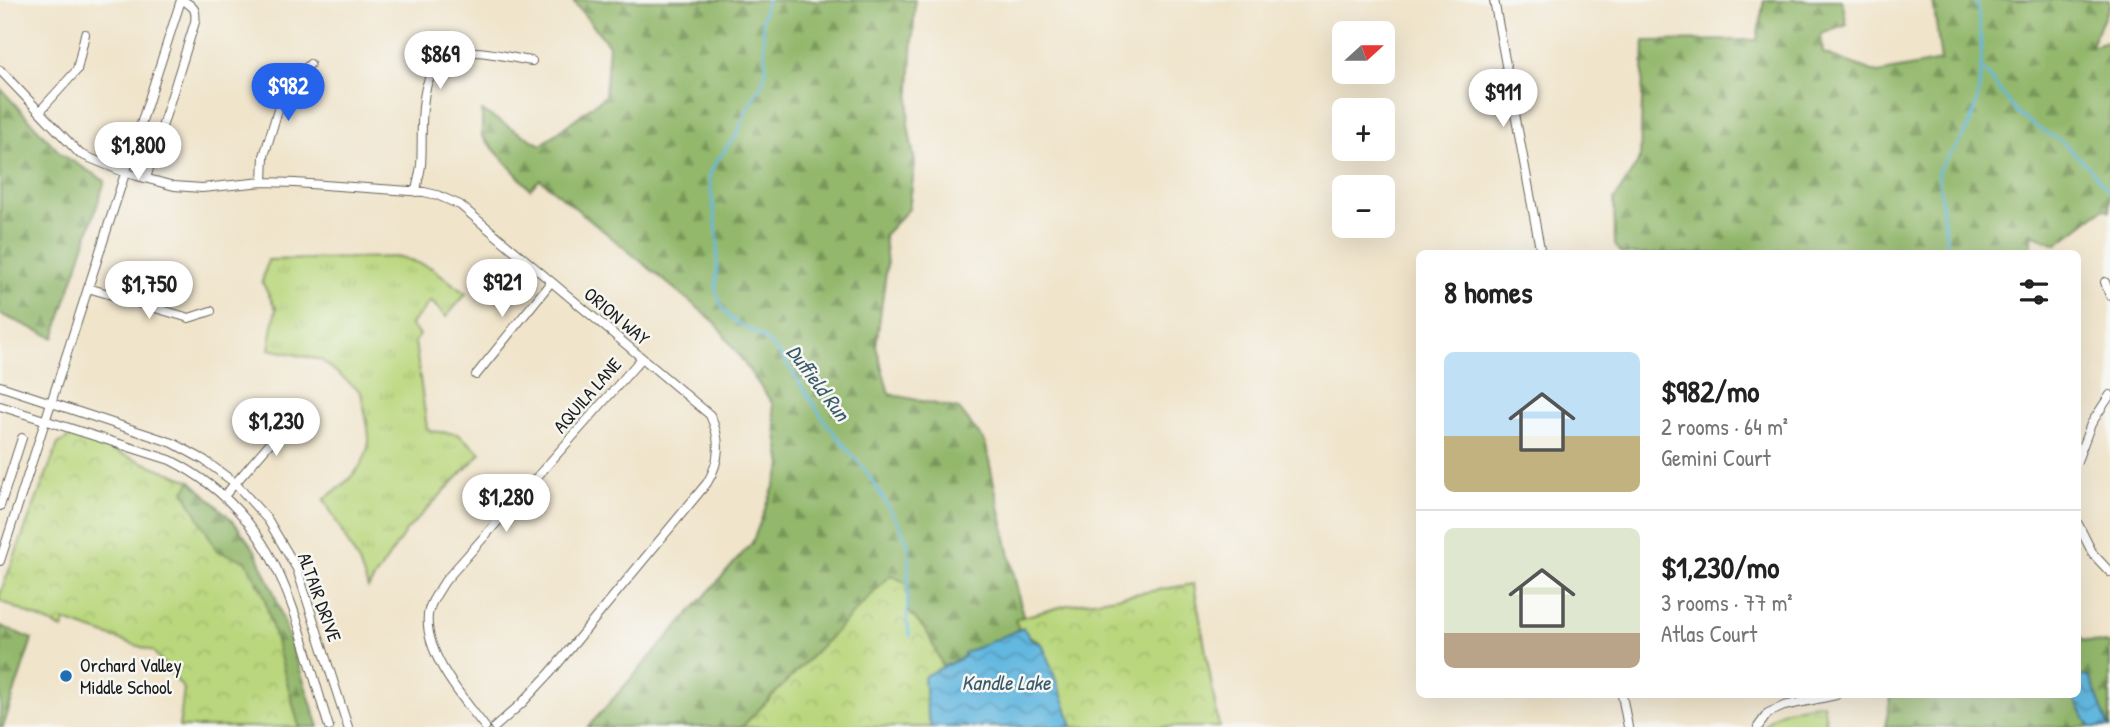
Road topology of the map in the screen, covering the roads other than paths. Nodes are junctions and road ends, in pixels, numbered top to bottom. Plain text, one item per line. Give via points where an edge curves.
1 (181, 0) edge
2 (1494, 0) edge
3 (85, 34) dead end
4 (532, 61) dead end
5 (310, 64) dead end
6 (0, 70) edge
7 (40, 111) junction
8 (126, 173) junction
9 (146, 178) junction
10 (262, 182) junction
11 (416, 192) junction
12 (1540, 250) edge
13 (551, 282) junction
14 (2105, 282) dead end
15 (88, 288) junction
16 (2110, 296) edge
17 (211, 310) dead end
18 (642, 358) junction
19 (476, 375) dead end
20 (0, 386) edge
21 (2110, 395) edge
22 (52, 402) junction
23 (0, 405) edge
24 (295, 414) dead end
25 (45, 420) junction
26 (107, 421) junction
27 (22, 438) dead end
28 (102, 438) junction
29 (2081, 450) edge
30 (235, 483) junction
31 (225, 495) junction
32 (0, 506) edge
33 (2081, 530) edge
34 (0, 561) edge
35 (2110, 572) edge
36 (1623, 698) edge
37 (1822, 698) edge
38 (329, 727) edge
39 (348, 727) edge
40 (485, 727) edge
41 (495, 727) edge
42 (1628, 727) edge
43 (1758, 727) edge

1 - 8 street
1 - 9 street via 197,13
2 - 12 street
3 - 7 street via 77,70
4 - 11 street via 456,53 433,69 425,93
5 - 10 street via 284,90 264,156
6 - 7 street, ORION WAY
7 - 8 street, ORION WAY via 80,154
8 - 9 street, ORION WAY
8 - 15 street
9 - 10 street, ORION WAY via 202,188
10 - 11 street, ORION WAY
11 - 13 street, ORION WAY via 460,205
13 - 18 street, ORION WAY
13 - 19 street
14 - 16 street
15 - 17 street via 189,317
15 - 22 street
18 - 40 street, AQUILA LANE via 445,581 432,602 428,626 436,655
18 - 41 street, ORION WAY via 710,415 718,462 707,483 573,646
20 - 22 street, ALTAIR DRIVE
21 - 29 street
22 - 25 street
22 - 26 street, ALTAIR DRIVE
23 - 25 street, ALTAIR DRIVE
24 - 30 street
25 - 28 street, ALTAIR DRIVE
25 - 34 street
26 - 28 street
26 - 30 street, ALTAIR DRIVE via 192,452
27 - 32 street
28 - 31 street, ALTAIR DRIVE via 170,460
30 - 31 street
30 - 39 street, ALTAIR DRIVE via 268,520 297,569
31 - 38 street, ALTAIR DRIVE via 256,530 280,573
33 - 35 street via 2093,554
36 - 42 street
37 - 43 street via 1768,713

